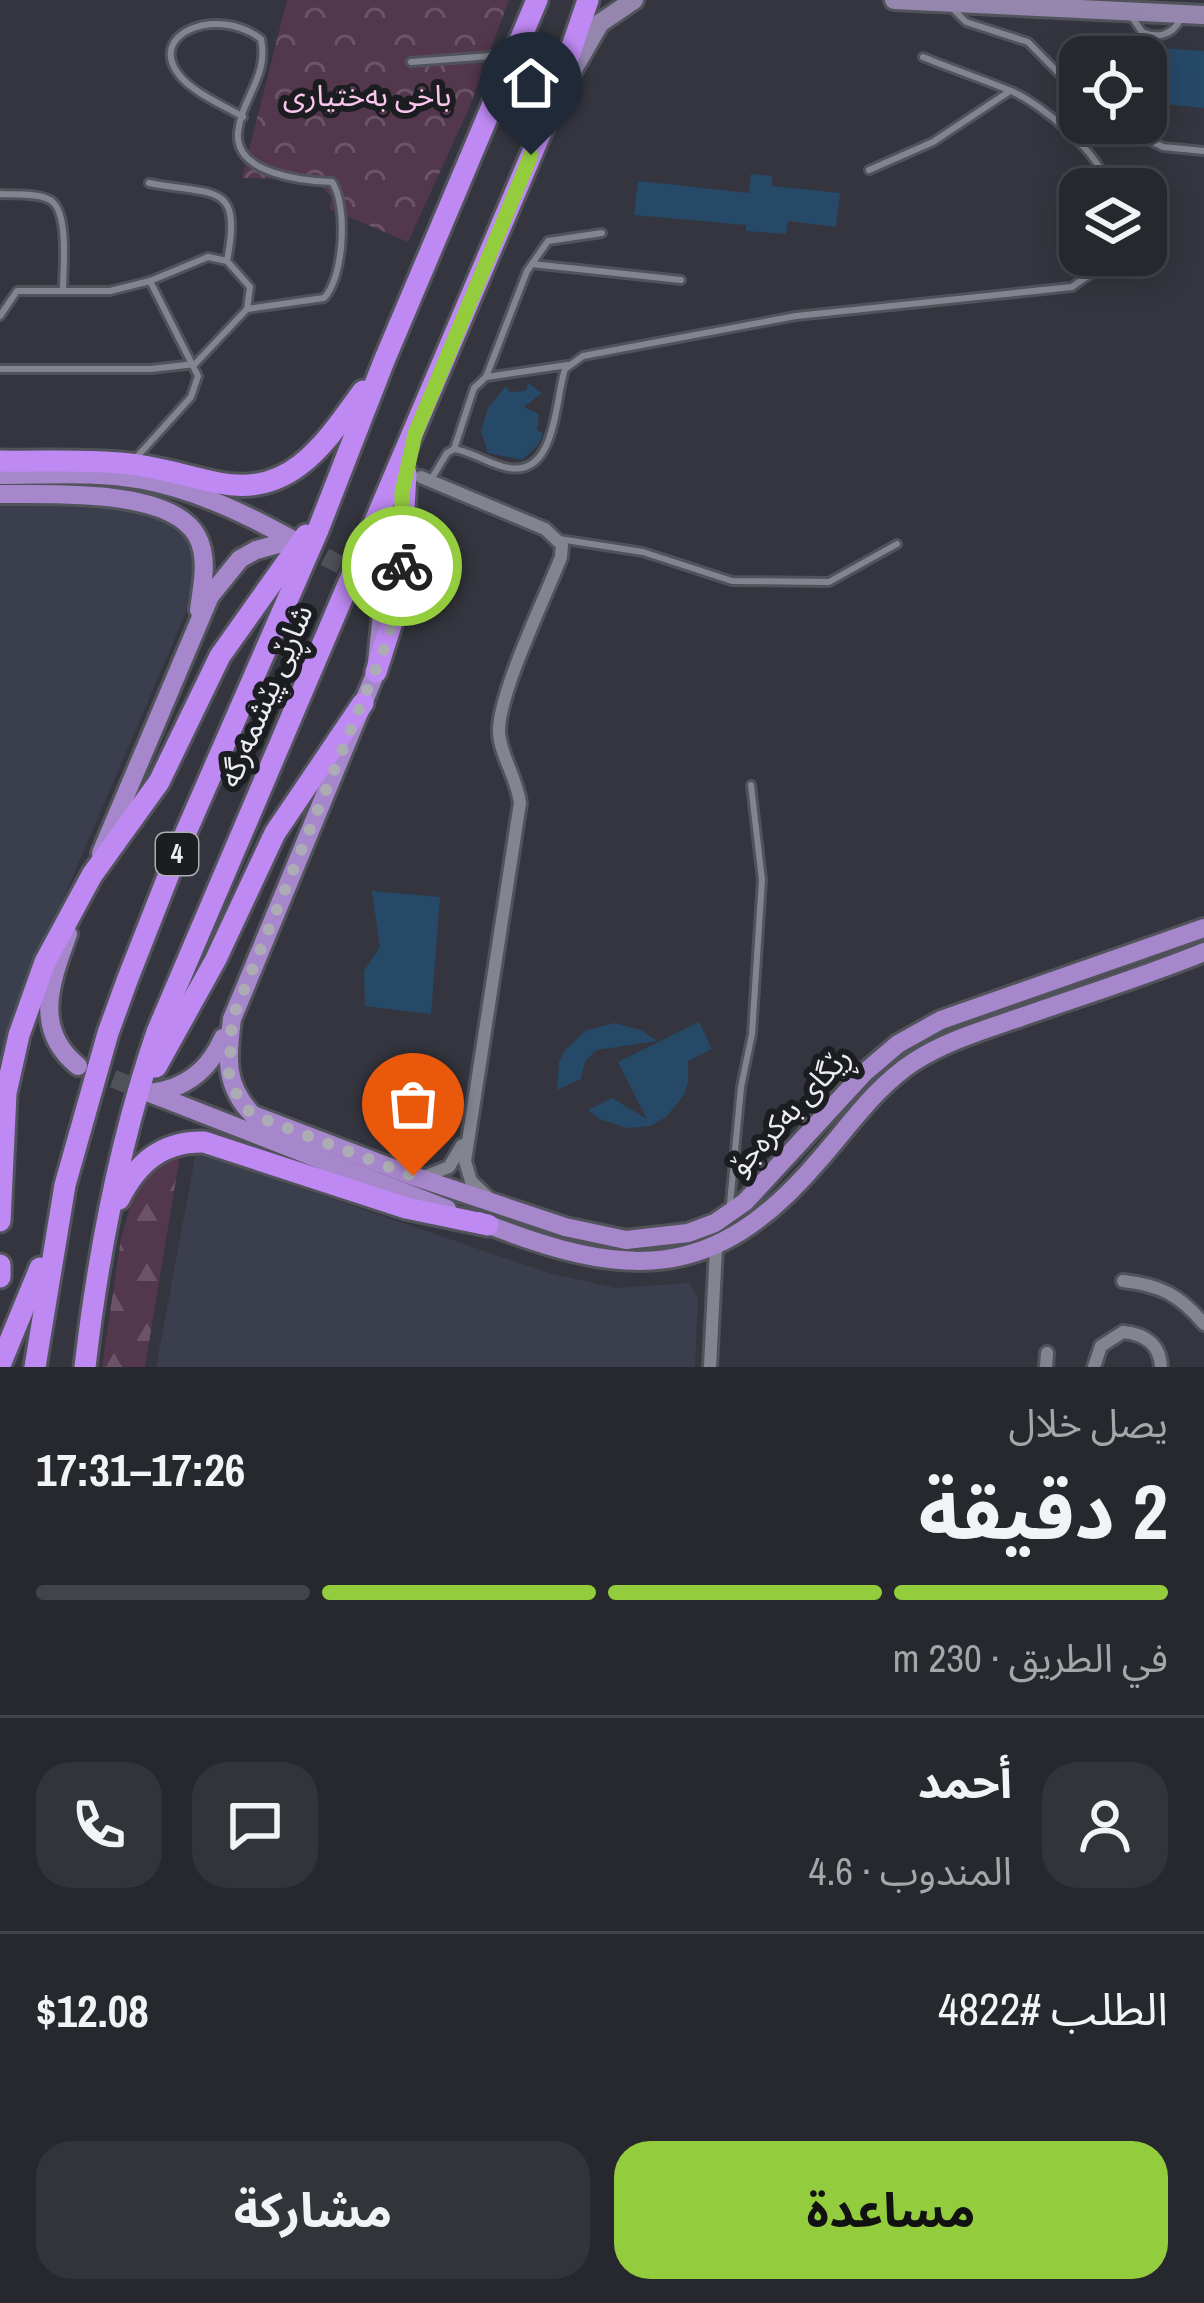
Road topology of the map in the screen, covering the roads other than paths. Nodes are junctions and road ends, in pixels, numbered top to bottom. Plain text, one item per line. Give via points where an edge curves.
1 (588, 0) edge
2 (634, 0) edge
3 (894, 0) edge
4 (947, 2) edge
5 (535, 3) edge
6 (1204, 15) edge
7 (514, 55) junction
8 (923, 57) dead end
9 (411, 62) dead end
10 (1059, 74) edge
11 (1010, 91) junction
12 (550, 111) junction
13 (243, 117) junction
14 (1156, 144) edge
15 (1204, 151) edge
16 (1101, 168) edge
17 (869, 170) dead end
18 (149, 183) dead end
19 (0, 194) edge
20 (602, 233) dead end
21 (227, 261) junction
22 (532, 264) junction
23 (1088, 276) edge
24 (681, 280) dead end
25 (150, 281) junction
26 (63, 290) junction
27 (247, 309) junction
28 (0, 316) edge
29 (384, 361) junction
30 (195, 364) junction
31 (568, 365) junction
32 (0, 369) edge
33 (486, 377) junction
34 (415, 434) junction
35 (454, 449) junction
36 (0, 461) edge
37 (130, 464) junction
38 (0, 475) edge
39 (425, 479) joint
40 (0, 494) edge
41 (328, 501) junction
42 (560, 539) junction
43 (897, 544) dead end
44 (365, 579) dead end
45 (197, 620) junction
46 (376, 672) junction
47 (363, 703) junction
48 (751, 784) dead end
49 (92, 875) junction
50 (1204, 928) edge
51 (1204, 952) edge
52 (232, 1019) junction
53 (78, 1066) tunnel mouth
54 (466, 1133) junction
55 (122, 1151) junction
56 (413, 1176) junction
57 (492, 1200) junction
58 (722, 1218) junction
59 (0, 1221) edge
60 (107, 1221) junction
61 (488, 1225) junction
62 (54, 1234) junction
63 (716, 1248) junction
64 (0, 1265) edge
65 (0, 1277) edge
66 (1123, 1281) dead end
67 (1204, 1324) edge
68 (0, 1365) edge
69 (35, 1367) edge
70 (85, 1367) edge
71 (710, 1367) edge
72 (1094, 1367) edge
73 (1161, 1367) edge

1 - 12 highway, شاڕێی پێشمەرگە / 4
2 - 12 main road via 600,23
3 - 4 main road
4 - 6 main road
4 - 10 lane via 966,22 1028,42
5 - 7 highway, شاڕێی پێشمەرگە / 4
7 - 9 lane
7 - 29 highway, شاڕێی پێشمەرگە / 4
8 - 11 lane
11 - 16 lane
11 - 17 lane via 933,142
12 - 34 highway, شاڕێی پێشمەرگە / 4
13 - 13 lane via 174,68 173,50 189,28 226,22 261,39 261,75
13 - 27 lane via 240,144 261,169 332,182 343,206 331,292
14 - 15 lane
18 - 21 lane via 218,196 231,208
19 - 26 lane via 56,204
20 - 22 lane via 548,241
21 - 25 lane via 199,259
21 - 27 lane via 250,287
22 - 24 lane
22 - 33 lane
23 - 31 lane via 1072,287 796,316
25 - 26 lane
25 - 30 lane
26 - 28 lane via 17,291
27 - 30 lane
29 - 37 highway via 320,449 278,480 224,484
29 - 41 highway, شاڕێی پێشمەرگە / 4
30 - 32 lane
30 - 37 lane via 191,397
31 - 33 lane
31 - 35 lane via 547,447 532,464 509,468
33 - 35 lane via 474,388
34 - 46 highway via 402,493 399,600
34 - 55 highway, شاڕێی پێشمەرگە / 4 via 157,1032
35 - 39 lane
36 - 37 highway
38 - 45 main road via 145,480 218,503 293,540 240,560
39 - 42 street
40 - 45 main road via 128,500 178,518 202,552
41 - 49 highway via 220,656 159,782
41 - 62 highway, شاڕێی پێشمەرگە / 4 via 128,978
42 - 43 lane via 643,552 732,581 829,582
42 - 54 street via 561,556 499,729 520,803
44 - 46 main road, ڕێگای بەکرەجۆ via 382,614
45 - 49 main road
46 - 47 main road, ڕێگای بەکرەجۆ
47 - 52 main road, ڕێگای بەکرەجۆ
47 - 55 highway via 275,833 147,1084
48 - 58 lane via 761,880 752,1034
49 - 53 main road via 47,1011 56,1042
49 - 59 highway via 45,962 19,1035 6,1093
50 - 58 main road, ڕێگای بەکرەجۆ via 941,1020 898,1044
51 - 63 main road, ڕێگای بەکرەجۆ via 931,1052 884,1086 777,1206
52 - 56 main road, ڕێگای بەکرەجۆ via 229,1076 253,1115
52 - 61 main road, ڕێگای بەکرەجۆ via 200,1073 150,1093
54 - 56 street via 444,1172
54 - 57 street via 466,1171
55 - 60 highway, شاڕێی پێشمەرگە / 4
56 - 57 main road, ڕێگای بەکرەجۆ
57 - 58 main road, ڕێگای بەکرەجۆ via 626,1240 669,1237
58 - 63 main road
60 - 61 highway via 146,1161 196,1141 406,1208
60 - 70 highway, شاڕێی پێشمەرگە / 4
61 - 63 main road, ڕێگای بەکرەجۆ via 623,1261
62 - 68 highway
62 - 69 highway, شاڕێی پێشمەرگە / 4
63 - 71 street
64 - 65 highway
66 - 67 street via 1156,1285 1186,1301
72 - 73 street via 1101,1346 1123,1333 1148,1339

